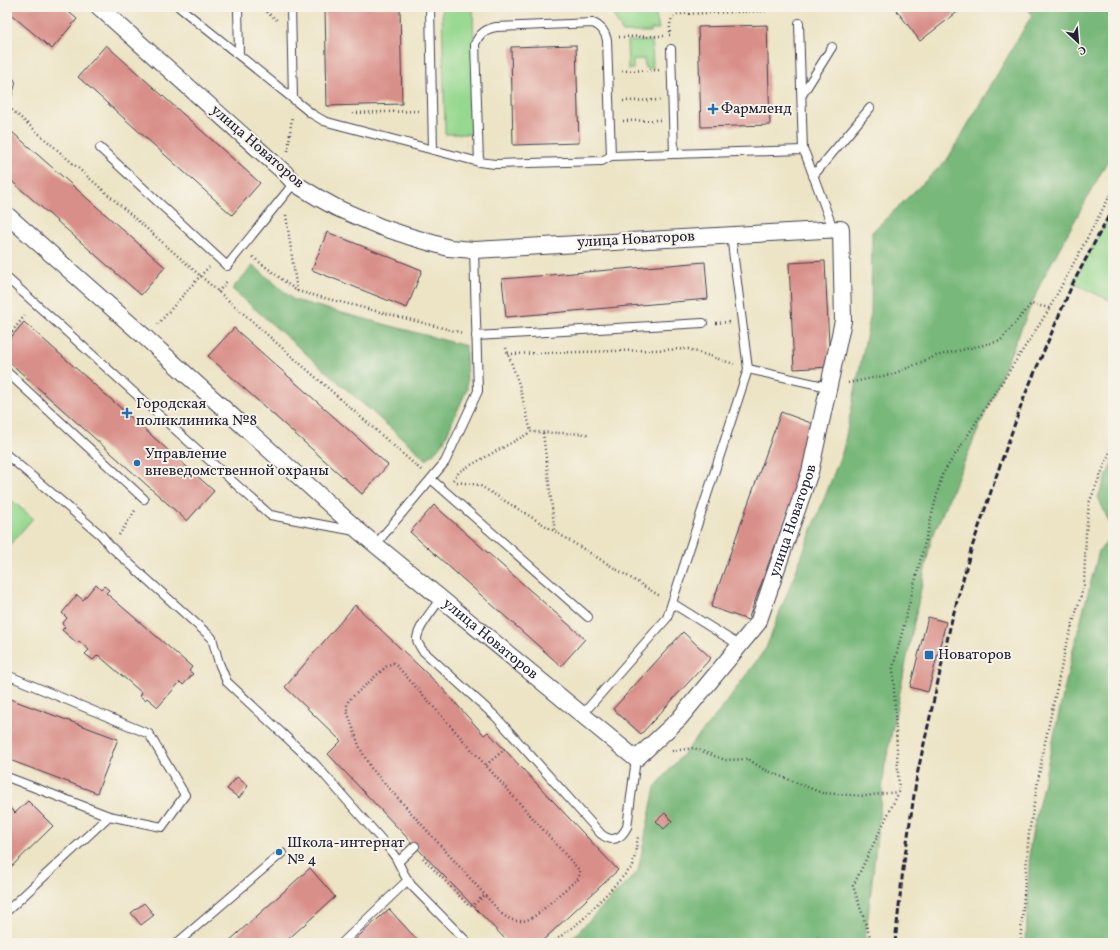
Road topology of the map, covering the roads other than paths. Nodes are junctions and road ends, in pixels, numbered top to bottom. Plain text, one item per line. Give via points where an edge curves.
1 (99, 7) edge
2 (179, 7) edge
3 (238, 7) edge
4 (291, 7) edge
5 (430, 7) edge
6 (799, 23) dead end
7 (832, 47) dead end
8 (671, 49) dead end
9 (239, 55) junction
10 (7, 79) edge
11 (802, 95) junction
12 (7, 97) edge
13 (294, 99) junction
14 (870, 108) dead end
15 (100, 148) dead end
16 (434, 150) junction
17 (803, 151) junction
18 (674, 154) junction
19 (611, 156) junction
20 (479, 162) junction
21 (813, 176) junction
22 (290, 178) junction
23 (7, 215) edge
24 (833, 229) junction
25 (731, 235) junction
26 (474, 250) junction
27 (7, 278) edge
28 (703, 323) road end
29 (476, 336) junction
30 (748, 369) junction
31 (7, 372) edge
32 (828, 387) junction
33 (7, 455) edge
34 (431, 479) junction
35 (144, 499) road end
36 (360, 532) junction
37 (376, 544) junction
38 (441, 598) junction
39 (672, 603) junction
40 (588, 617) dead end
41 (739, 645) junction
42 (7, 675) edge
43 (582, 715) junction
44 (636, 759) junction
45 (7, 777) edge
46 (109, 816) junction
47 (414, 847) road end
48 (282, 853) dead end
49 (398, 862) junction
50 (408, 880) junction
51 (7, 911) edge
52 (177, 943) edge
53 (342, 943) edge
54 (468, 943) edge

1 - 22 street, улица Новаторов
2 - 9 lane
3 - 9 lane
4 - 13 lane
5 - 16 lane
6 - 11 lane
7 - 11 lane
8 - 18 lane
9 - 13 lane
10 - 12 lane via 11,83
11 - 17 lane
13 - 16 lane via 324,121
14 - 21 lane
15 - 22 lane via 227,266 283,197
16 - 20 lane
17 - 18 lane
17 - 21 lane
18 - 19 lane
19 - 20 lane via 602,161 495,164
19 - 20 lane via 607,38 603,30 592,23 496,27 480,35 476,44
21 - 24 lane
22 - 26 street, улица Новаторов via 337,208 381,227 449,248
23 - 36 street, улица Новаторов
24 - 25 street, улица Новаторов
24 - 32 street, улица Новаторов via 841,229 843,321
25 - 26 street, улица Новаторов
25 - 30 lane
26 - 29 lane
27 - 36 lane via 270,515
28 - 29 lane
29 - 34 lane via 478,391 446,462
30 - 32 lane
30 - 39 lane
31 - 35 lane
32 - 41 street, улица Новаторов via 805,487 758,623
33 - 49 lane via 101,535 212,638 226,682 315,764 388,847
34 - 37 lane
34 - 40 lane
36 - 37 street, улица Новаторов
37 - 38 street, улица Новаторов
38 - 43 street, улица Новаторов
38 - 44 lane via 419,630 417,638 422,650 496,717 601,834 609,839 618,838 627,827
39 - 41 lane
39 - 43 lane via 667,618
41 - 44 street, улица Новаторов via 679,719
42 - 46 lane via 149,734 185,795 162,827
43 - 44 street, улица Новаторов
45 - 46 lane
46 - 51 lane
47 - 49 lane
48 - 52 lane
49 - 50 lane
50 - 53 lane
50 - 54 lane

